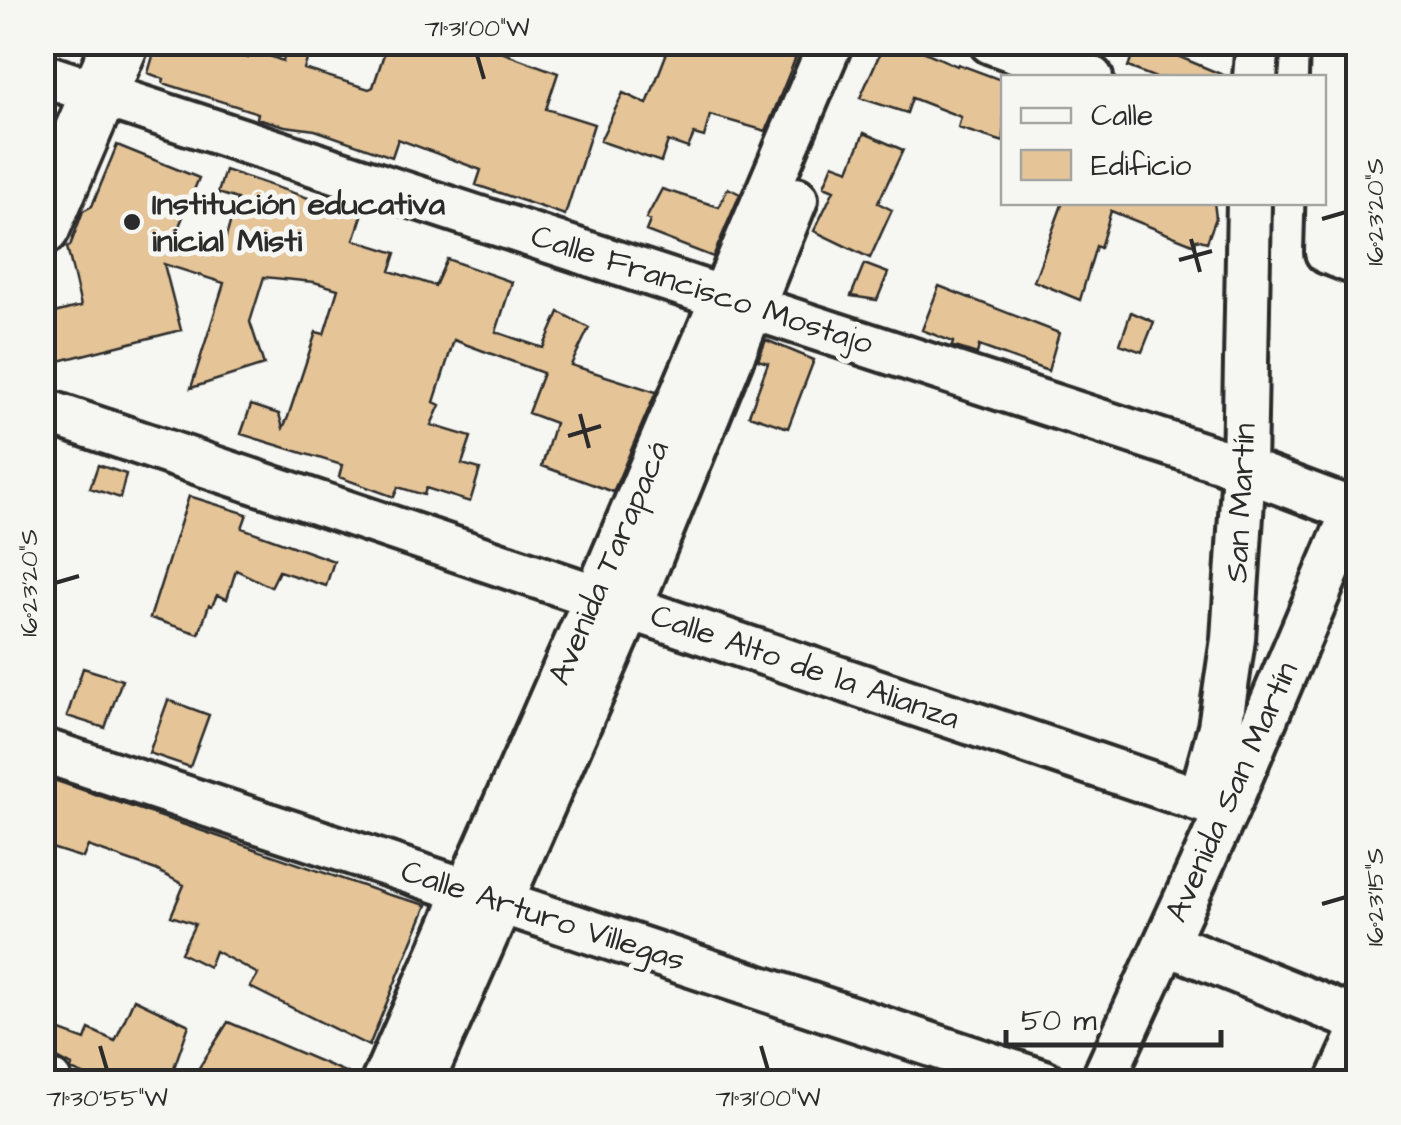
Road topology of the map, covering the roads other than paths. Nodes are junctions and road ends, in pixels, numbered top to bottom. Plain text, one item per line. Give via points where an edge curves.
1 (121, 42) edge
2 (831, 42) edge
3 (859, 42) edge
4 (991, 42) edge
5 (1258, 42) edge
6 (1333, 42) edge
7 (1347, 42) edge
8 (1358, 46) edge
9 (73, 74) edge
10 (1084, 75) edge
11 (1255, 75) edge
12 (42, 136) edge
13 (1249, 205) edge
14 (42, 227) edge
15 (1358, 264) edge
16 (737, 302) junction
17 (42, 410) edge
18 (1244, 469) junction
19 (1357, 508) edge
20 (613, 602) junction
21 (42, 750) edge
22 (1214, 804) junction
23 (483, 896) junction
24 (1166, 942) junction
25 (1358, 1020) edge
26 (1358, 1038) edge
27 (42, 1080) edge
28 (50, 1082) edge
29 (383, 1082) edge
30 (422, 1082) edge
31 (1044, 1082) edge
32 (1102, 1082) edge
33 (1338, 1082) edge

1 - 9 main road
2 - 16 street, Avenida Tarapacá
3 - 16 street, Avenida Tarapacá
4 - 10 street
5 - 11 street
6 - 15 street via 1327,252
7 - 8 street
9 - 12 main road
9 - 14 main road
9 - 16 street, Calle Francisco Mostajo
13 - 18 street, San Martín
16 - 18 street, Calle Francisco Mostajo
16 - 20 street, Avenida Tarapacá
17 - 20 street, Calle Alto de la Alianza
18 - 19 street, Calle Francisco Mostajo
18 - 22 street, San Martín
19 - 22 street, Avenida San Martín
20 - 22 street, Calle Alto de la Alianza
20 - 23 street, Avenida Tarapacá
21 - 23 street, Calle Arturo Villegas
22 - 24 street, Avenida San Martín
23 - 29 street, Avenida Tarapacá
23 - 30 street, Avenida Tarapacá
23 - 31 street, Calle Arturo Villegas
24 - 25 street
24 - 32 street, Avenida San Martín
26 - 33 street
27 - 28 street

